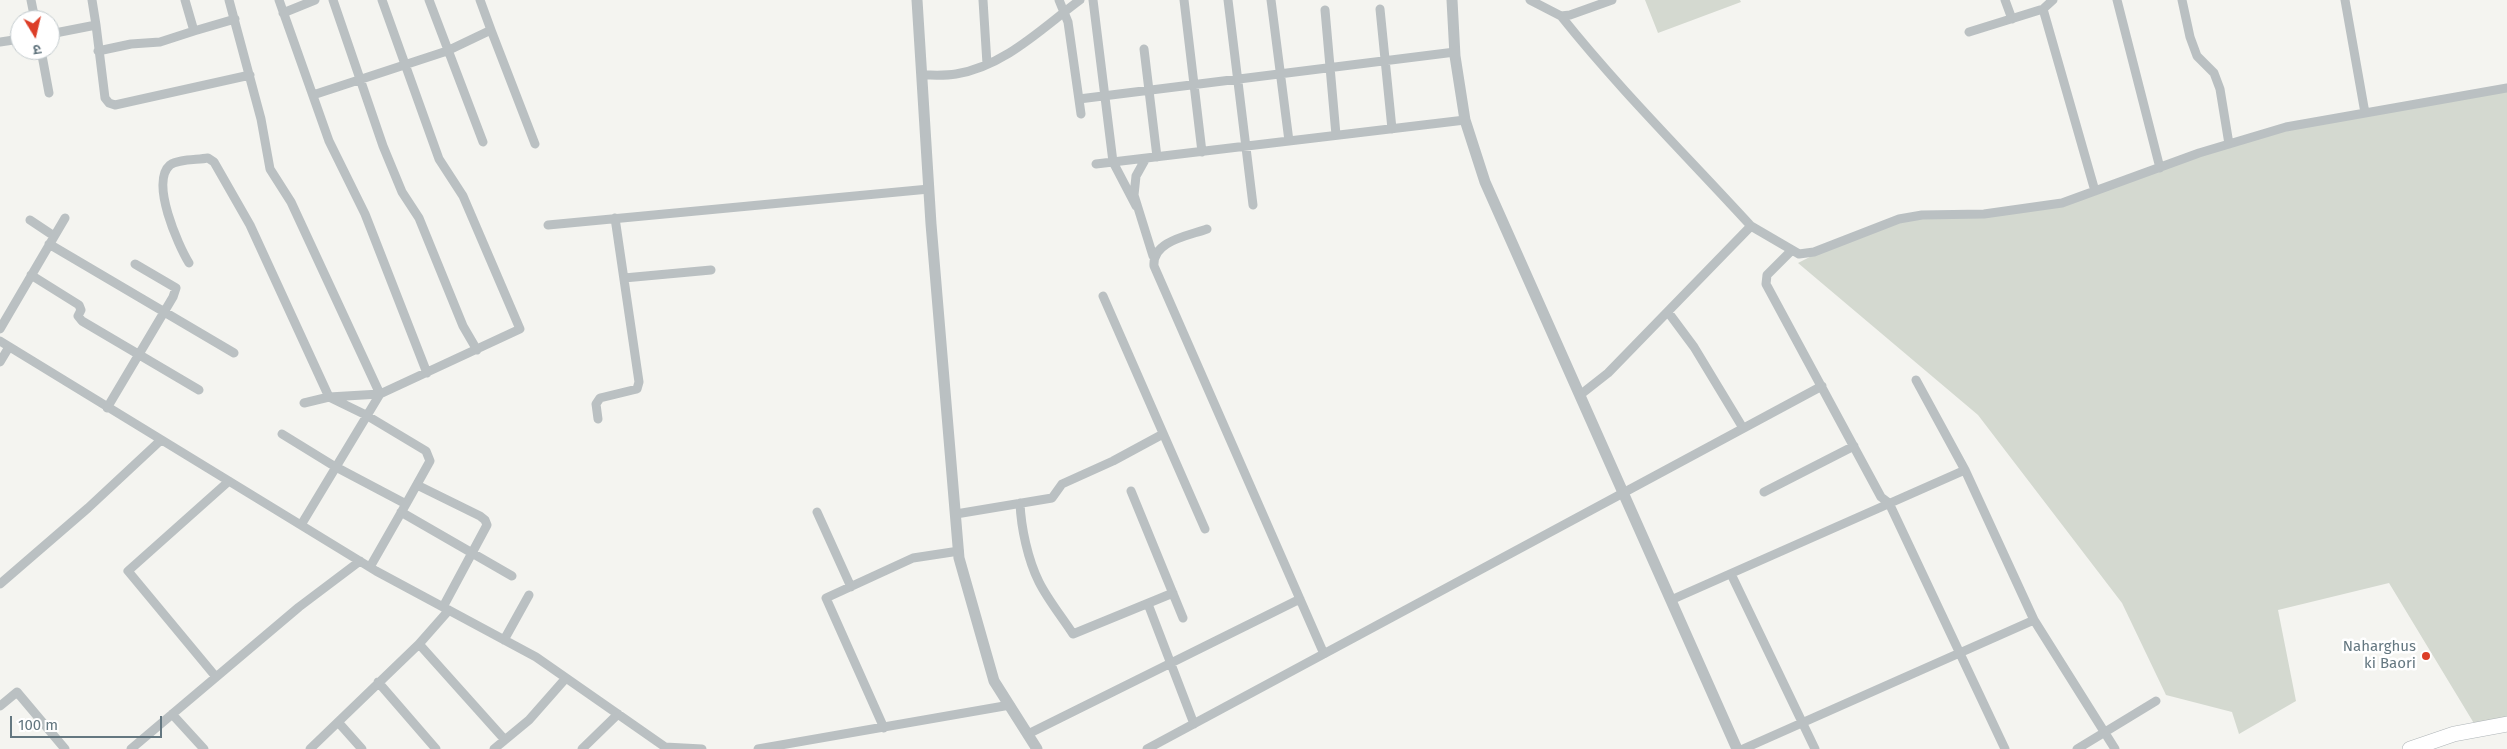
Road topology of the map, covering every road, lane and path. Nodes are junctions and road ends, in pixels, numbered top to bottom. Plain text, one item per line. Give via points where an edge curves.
1 (92, 0) edge
2 (185, 0) edge
3 (229, 0) edge
4 (279, 0) edge
5 (315, 0) edge
6 (333, 0) edge
7 (382, 0) edge
8 (429, 0) edge
9 (480, 0) edge
10 (917, 0) edge
11 (983, 0) edge
12 (1059, 0) edge
13 (1080, 0) edge
14 (1093, 0) edge
15 (1184, 0) edge
16 (1228, 0) edge
17 (1272, 0) edge
18 (1452, 0) edge
19 (1530, 0) edge
20 (1612, 0) edge
21 (2005, 0) edge
22 (2053, 0) edge
23 (2117, 0) edge
24 (2182, 0) edge
25 (2346, 0) edge
26 (1380, 9) dead end
27 (2043, 9) junction
28 (1325, 10) dead end
29 (1064, 12) junction
30 (284, 13) junction
31 (1561, 16) junction
32 (235, 19) junction
33 (2012, 19) junction
34 (96, 25) junction
35 (491, 30) junction
36 (194, 31) junction
37 (60, 32) edge
38 (1970, 32) dead end
39 (1144, 48) dead end
40 (447, 50) junction
41 (98, 51) junction
42 (1455, 52) junction
43 (43, 60) edge
44 (1386, 60) junction
45 (987, 64) junction
46 (404, 65) junction
47 (1330, 68) junction
48 (1280, 74) junction
49 (250, 75) junction
50 (922, 75) junction
51 (362, 80) junction
52 (1237, 80) junction
53 (1192, 85) junction
54 (2507, 88) edge
55 (1150, 91) junction
56 (49, 93) dead end
57 (313, 95) junction
58 (1105, 96) junction
59 (1079, 99) junction
60 (2365, 113) junction
61 (1081, 114) dead end
62 (1465, 120) junction
63 (1392, 129) junction
64 (1336, 135) junction
65 (1289, 141) junction
66 (483, 142) dead end
67 (535, 144) dead end
68 (2229, 144) junction
69 (1245, 146) junction
70 (1202, 152) junction
71 (1157, 157) junction
72 (1146, 158) junction
73 (1113, 162) junction
74 (1096, 164) dead end
75 (2160, 168) junction
76 (929, 189) junction
77 (2095, 191) junction
78 (1253, 205) dead end
79 (1136, 206) junction
80 (65, 218) dead end
81 (615, 218) junction
82 (30, 220) dead end
83 (548, 225) dead end
84 (1751, 226) junction
85 (1207, 229) dead end
86 (51, 240) junction
87 (1792, 250) junction
88 (1153, 256) junction
89 (189, 263) dead end
90 (135, 264) dead end
91 (711, 270) dead end
92 (31, 275) junction
93 (624, 278) junction
94 (1104, 296) dead end
95 (163, 311) junction
96 (1668, 312) junction
97 (0, 329) edge
98 (0, 341) edge
99 (9, 347) junction
100 (477, 350) junction
101 (138, 353) junction
102 (234, 354) dead end
103 (0, 362) edge
104 (427, 373) junction
105 (1916, 380) dead end
106 (1822, 386) junction
107 (199, 390) dead end
108 (380, 394) junction
109 (1580, 395) junction
110 (329, 397) junction
111 (304, 403) dead end
112 (107, 408) junction
113 (366, 415) junction
114 (598, 419) dead end
115 (1743, 428) junction
116 (282, 434) dead end
117 (1163, 434) junction
118 (161, 440) junction
119 (1854, 446) junction
120 (334, 466) junction
121 (1965, 470) junction
122 (229, 481) junction
123 (417, 484) junction
124 (1131, 491) dead end
125 (1623, 492) junction
126 (1764, 492) dead end
127 (1020, 503) junction
128 (1889, 504) junction
129 (404, 508) junction
130 (817, 512) dead end
131 (956, 514) junction
132 (301, 525) junction
133 (1205, 529) dead end
134 (959, 551) junction
135 (473, 554) junction
136 (360, 561) junction
137 (370, 567) junction
138 (1732, 574) junction
139 (512, 576) dead end
140 (0, 584) edge
141 (851, 587) junction
142 (1173, 593) junction
143 (528, 595) dead end
144 (1300, 599) junction
145 (1672, 600) junction
146 (1148, 604) junction
147 (446, 609) junction
148 (1183, 618) dead end
149 (2034, 620) junction
150 (504, 640) junction
151 (419, 644) junction
152 (1324, 654) junction
153 (1959, 655) junction
154 (1171, 663) junction
155 (216, 677) junction
156 (566, 678) junction
157 (378, 682) junction
158 (2156, 701) dead end
159 (1010, 705) junction
160 (0, 706) edge
161 (172, 714) junction
162 (618, 714) junction
163 (338, 722) junction
164 (1802, 723) junction
165 (1194, 724) junction
166 (2507, 724) edge
167 (884, 728) junction
168 (2105, 732) junction
169 (1028, 734) junction
170 (505, 740) junction
171 (672, 748) edge
172 (65, 749) edge
173 (131, 749) edge
174 (204, 749) edge
175 (310, 749) edge
176 (362, 749) edge
177 (436, 749) edge
178 (494, 749) edge
179 (582, 749) edge
180 (702, 749) edge
181 (758, 749) edge
182 (1037, 749) edge
183 (1147, 749) edge
184 (1737, 749) edge
185 (1743, 749) edge
186 (1815, 749) edge
187 (2005, 749) edge
188 (2077, 749) edge
189 (2115, 749) edge
190 (2410, 749) edge

1 - 34 street
2 - 36 street
3 - 32 street
4 - 30 street
5 - 30 street
6 - 51 street
7 - 46 street
8 - 40 street
9 - 35 street
10 - 50 street
11 - 45 street
12 - 29 street
13 - 29 street
14 - 58 street
15 - 53 street
16 - 52 street
17 - 48 street
18 - 42 street
19 - 31 street
20 - 31 street
21 - 33 street
22 - 27 street
23 - 75 street
24 - 68 street via 2197,56 2214,73 2220,89
25 - 60 street
26 - 44 street
27 - 33 street
27 - 77 street
28 - 47 street
29 - 45 street via 1011,52
29 - 59 street
30 - 57 street
31 - 84 street via 1668,139
32 - 36 street
32 - 49 street
33 - 38 street
34 - 37 street
34 - 41 street
35 - 40 street
35 - 67 street
36 - 41 street via 160,42
39 - 55 street
40 - 46 street
40 - 66 street
41 - 49 street via 105,98 116,105
42 - 44 street
42 - 62 street
43 - 56 street
44 - 47 street
44 - 63 street
45 - 50 street via 955,74
46 - 51 street
46 - 100 street via 439,159 463,196 520,329
47 - 48 street
47 - 64 street
48 - 52 street
48 - 65 street
49 - 108 street via 270,169 292,202
50 - 76 street
51 - 57 street
51 - 100 street via 402,192 419,218 463,326
52 - 53 street
52 - 69 street
53 - 55 street
53 - 70 street
54 - 60 street
55 - 58 street
55 - 71 street
57 - 104 street via 329,141 365,214
58 - 59 street
58 - 73 street
59 - 61 street
60 - 68 street via 2286,127
62 - 63 street
62 - 109 street via 1485,182
63 - 64 street
64 - 65 street
65 - 69 street
68 - 75 street
69 - 70 street
69 - 78 street
70 - 71 street
71 - 72 street
72 - 73 street
72 - 79 street via 1134,183
73 - 74 street
73 - 79 street
75 - 77 street
76 - 81 street
76 - 131 street
77 - 87 street via 2038,208 1900,219 1814,252 1799,254
79 - 88 street
80 - 86 street
81 - 83 street
81 - 93 street
82 - 86 street
84 - 87 street
84 - 96 street
85 - 88 street via 1171,241
86 - 92 street
86 - 95 street
87 - 106 street via 1767,275 1766,284
88 - 144 street via 1154,266
89 - 110 street via 177,243 162,182 164,171 172,163 208,158 214,162 250,225
90 - 95 street via 176,288
91 - 93 street
92 - 97 street
92 - 101 street via 78,305 81,310 79,319
93 - 114 street via 639,382 637,389 600,398 596,404
94 - 117 street
95 - 101 street
95 - 102 street
96 - 109 street via 1608,373
96 - 115 street via 1694,347
98 - 99 street
99 - 103 street
99 - 112 street
100 - 104 street
101 - 107 street
101 - 112 street
104 - 108 street
105 - 121 street
106 - 115 street
106 - 119 street
108 - 110 street
108 - 113 street
109 - 125 street
110 - 111 street
110 - 113 street
112 - 118 street
113 - 120 street
113 - 123 street via 426,451 430,461
115 - 125 street
116 - 120 street
117 - 127 street via 1062,484 1052,498
117 - 133 street
118 - 122 street
118 - 140 street
119 - 126 street
119 - 128 street
120 - 129 street
120 - 132 street
121 - 128 street
121 - 149 street
122 - 132 street
122 - 155 street via 128,571
123 - 129 street
123 - 135 street via 485,520 486,530
124 - 142 street
125 - 145 street
125 - 152 street
127 - 131 street
127 - 146 street via 1031,563 1039,583 1073,634
128 - 138 street
128 - 153 street
129 - 135 street
129 - 137 street
130 - 141 street
131 - 134 street
132 - 136 street
134 - 141 street via 913,558
134 - 159 street via 994,681
135 - 139 street
135 - 147 street
136 - 137 street
136 - 155 street
137 - 147 street
138 - 145 street
138 - 164 street
141 - 167 street via 826,598
142 - 146 street
142 - 148 street
143 - 150 street
144 - 152 street
144 - 154 street
145 - 184 street
146 - 154 street
147 - 150 street
147 - 151 street
149 - 153 street
149 - 168 street
150 - 156 street
151 - 157 street
151 - 170 street
152 - 165 street
153 - 164 street
153 - 187 street
154 - 165 street
154 - 169 street
155 - 161 street
156 - 162 street
156 - 170 street via 529,720
157 - 163 street
157 - 177 street
158 - 168 street
159 - 167 street
159 - 169 street
160 - 172 street via 17,692
161 - 173 street
161 - 174 street
162 - 171 street via 665,747
162 - 179 street
163 - 175 street
163 - 176 street
164 - 185 street
164 - 186 street
165 - 183 street
166 - 190 main road via 2454,734
167 - 181 street
168 - 188 street
168 - 189 street
169 - 182 street
170 - 178 street
171 - 180 street

